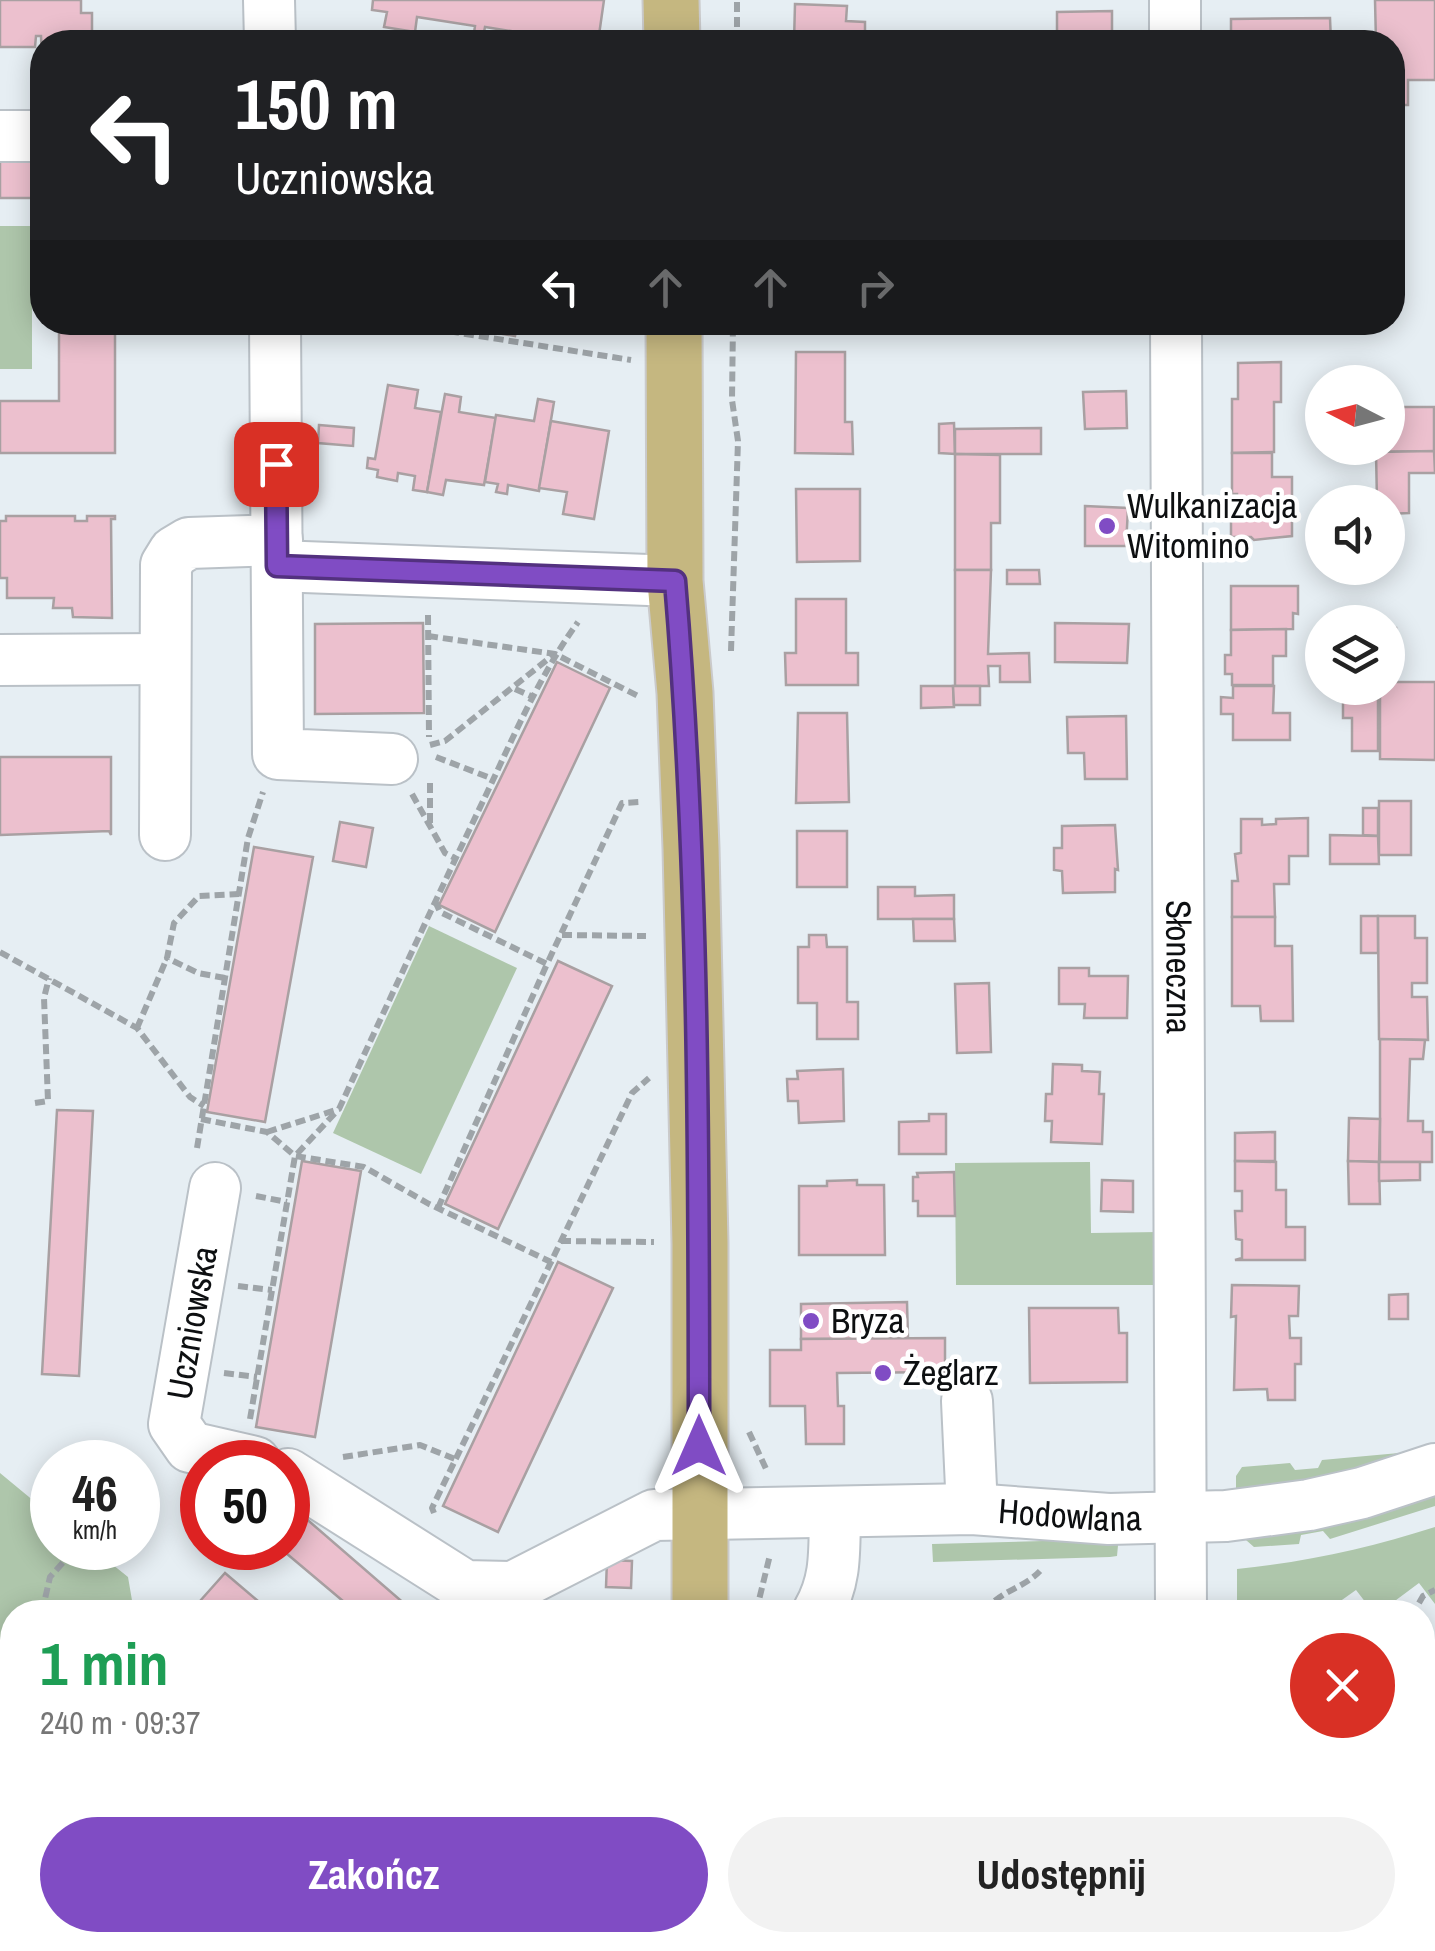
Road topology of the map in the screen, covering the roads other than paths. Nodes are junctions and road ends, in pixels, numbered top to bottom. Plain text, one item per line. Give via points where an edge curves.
1 (268, 0) edge
2 (671, 0) edge
3 (1175, 0) edge
4 (269, 30) edge
5 (672, 30) edge
6 (1175, 30) edge
7 (0, 136) edge
8 (30, 136) edge
9 (275, 335) edge
10 (674, 335) edge
11 (1176, 335) edge
12 (277, 553) junction
13 (675, 581) junction
14 (0, 660) edge
15 (164, 660) junction
16 (417, 753) road end
17 (165, 835) dead end
18 (215, 1188) road end
19 (967, 1402) dead end
20 (186, 1440) edge
21 (1435, 1469) edge
22 (310, 1485) edge
23 (972, 1509) junction
24 (835, 1512) junction
25 (699, 1515) junction
26 (1181, 1516) junction
27 (700, 1600) edge
28 (825, 1600) edge
29 (1180, 1600) edge

1 - 4 street
2 - 5 main road
3 - 6 street
7 - 8 street
9 - 12 street
10 - 13 main road
11 - 26 street, Słoneczna
12 - 13 street
12 - 15 street via 189,543 174,552 164,578
12 - 16 street via 278,754
13 - 25 main road via 691,848
14 - 15 street
15 - 17 street
18 - 20 street, Uczniowska via 174,1424
19 - 23 street
21 - 26 street, Hodowlana via 1309,1505
22 - 25 street, Uczniowska via 465,1586 513,1587 654,1515
23 - 24 street, Hodowlana
23 - 26 street, Hodowlana
24 - 25 street, Hodowlana
24 - 28 street
25 - 27 main road
26 - 29 street, Słoneczna

